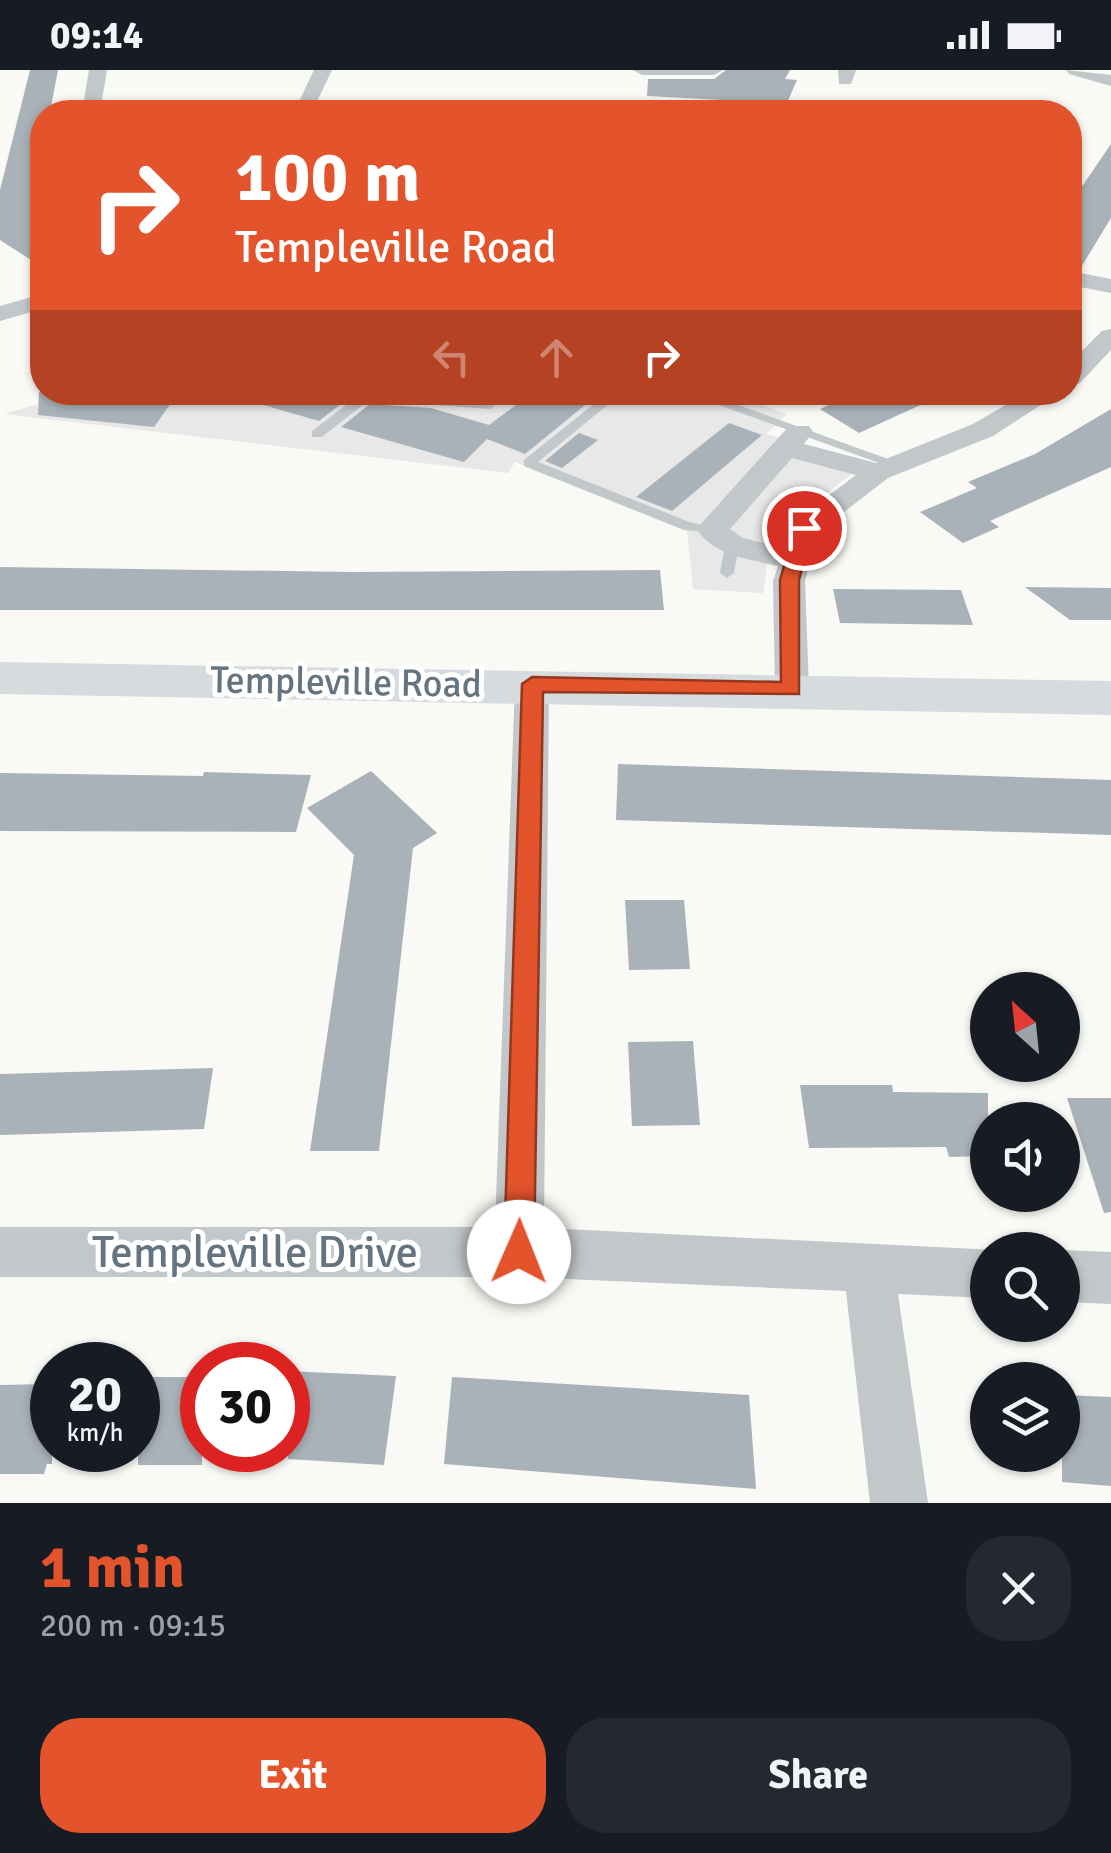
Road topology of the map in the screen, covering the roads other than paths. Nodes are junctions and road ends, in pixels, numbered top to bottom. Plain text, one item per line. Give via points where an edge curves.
1 (98, 70) edge
2 (323, 70) edge
3 (642, 70) edge
4 (714, 70) edge
5 (1076, 70) edge
6 (1111, 81) edge
7 (93, 100) edge
8 (309, 100) edge
9 (1082, 280) edge
10 (1111, 286) edge
11 (30, 305) edge
12 (0, 314) edge
13 (1111, 336) edge
14 (1111, 363) edge
15 (1082, 367) edge
16 (1082, 373) edge
17 (354, 405) edge
18 (601, 405) edge
19 (737, 405) edge
20 (1026, 405) edge
21 (316, 434) dead end
22 (791, 440) junction
23 (887, 468) junction
24 (724, 549) junction
25 (792, 560) junction
26 (0, 678) edge
27 (532, 684) junction
28 (792, 689) junction
29 (1111, 698) edge
30 (0, 1252) edge
31 (519, 1252) junction
32 (869, 1266) junction
33 (970, 1271) edge
34 (1080, 1277) edge
35 (1111, 1278) edge
36 (900, 1503) edge

1 - 7 street
2 - 8 street
3 - 4 street
5 - 6 street
9 - 10 street
11 - 12 street
13 - 15 street
14 - 16 street
17 - 21 lane
18 - 24 lane via 529,462
19 - 22 lane
20 - 23 street via 983,430
22 - 23 street
22 - 24 street
23 - 25 street via 804,528
24 - 25 street
25 - 28 street
26 - 27 main road, Templeville Road
27 - 28 main road, Templeville Road
27 - 31 street
28 - 29 main road, Templeville Road
30 - 31 street, Templeville Drive
31 - 32 street, Templeville Drive
32 - 33 street, Templeville Drive
32 - 36 street
34 - 35 street

